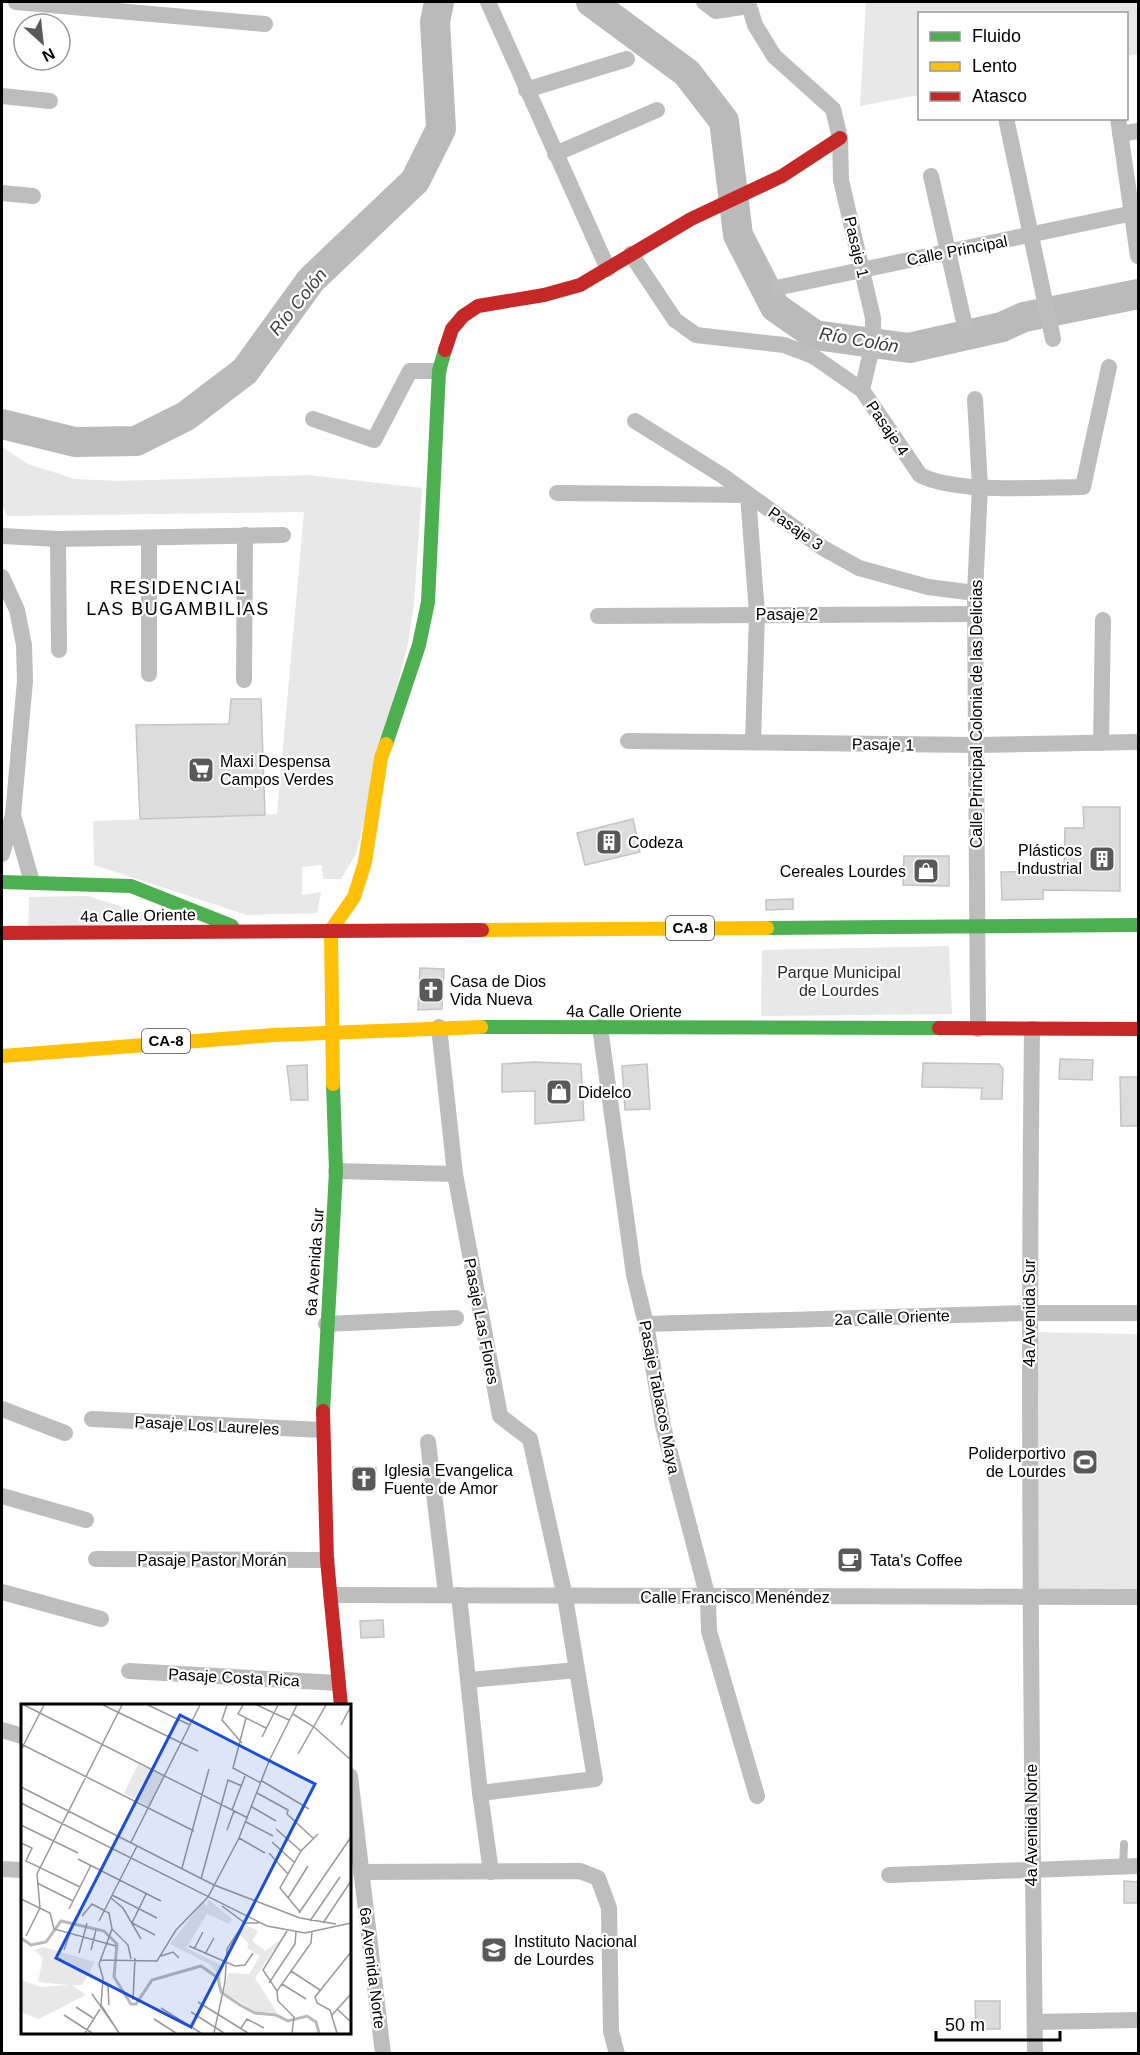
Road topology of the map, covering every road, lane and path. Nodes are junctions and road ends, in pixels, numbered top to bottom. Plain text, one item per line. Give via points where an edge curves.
1 (16, 2) edge
2 (488, 2) edge
3 (704, 2) edge
4 (748, 4) edge
5 (265, 24) dead end
6 (627, 59) dead end
7 (526, 90) junction
8 (2, 96) edge
9 (50, 101) dead end
10 (657, 110) dead end
11 (1006, 120) edge
12 (1119, 126) edge
13 (1138, 131) edge
14 (840, 138) junction
15 (555, 154) junction
16 (931, 176) dead end
17 (2, 193) edge
18 (33, 196) dead end
19 (1135, 213) edge
20 (1032, 235) junction
21 (950, 251) junction
22 (631, 254) junction
23 (1138, 256) edge
24 (608, 269) junction
25 (862, 269) junction
26 (776, 288) dead end
27 (964, 322) dead end
28 (1053, 339) dead end
29 (1109, 367) dead end
30 (439, 371) junction
31 (862, 390) junction
32 (975, 399) dead end
33 (313, 419) dead end
34 (635, 421) dead end
35 (980, 486) junction
36 (556, 493) dead end
37 (748, 495) junction
38 (245, 535) junction
39 (283, 535) dead end
40 (2, 536) edge
41 (58, 538) junction
42 (149, 538) junction
43 (2, 577) edge
44 (975, 593) junction
45 (757, 614) junction
46 (975, 614) junction
47 (598, 616) dead end
48 (1103, 620) dead end
49 (59, 650) dead end
50 (149, 674) dead end
51 (244, 680) dead end
52 (628, 741) dead end
53 (753, 741) junction
54 (1138, 742) edge
55 (1101, 743) junction
56 (975, 745) junction
57 (13, 815) junction
58 (2, 854) edge
59 (2, 882) edge
60 (32, 882) junction
61 (1138, 925) edge
62 (978, 926) junction
63 (241, 930) junction
64 (331, 930) junction
65 (2, 933) edge
66 (439, 1028) junction
67 (600, 1028) junction
68 (978, 1029) junction
69 (1032, 1029) junction
70 (1138, 1029) edge
71 (331, 1030) junction
72 (2, 1056) edge
73 (336, 1171) junction
74 (455, 1174) junction
75 (1028, 1313) junction
76 (1138, 1313) edge
77 (456, 1318) dead end
78 (326, 1324) junction
79 (646, 1324) junction
80 (2, 1409) edge
81 (92, 1419) dead end
82 (322, 1430) junction
83 (65, 1433) dead end
84 (428, 1442) dead end
85 (2, 1496) edge
86 (86, 1520) dead end
87 (96, 1559) dead end
88 (327, 1560) junction
89 (2, 1592) edge
90 (331, 1595) junction
91 (453, 1595) junction
92 (565, 1597) junction
93 (1030, 1597) junction
94 (1138, 1597) edge
95 (708, 1598) junction
96 (101, 1619) dead end
97 (577, 1670) junction
98 (129, 1671) dead end
99 (469, 1680) junction
100 (338, 1683) junction
101 (341, 1704) edge
102 (2, 1730) edge
103 (21, 1736) edge
104 (480, 1793) junction
105 (351, 1794) edge
106 (757, 1796) dead end
107 (1124, 1844) dead end
108 (1131, 1866) edge
109 (2, 1869) edge
110 (21, 1870) edge
111 (1031, 1871) junction
112 (491, 1872) junction
113 (889, 1875) dead end
114 (358, 1883) edge
115 (1138, 2020) edge
116 (1035, 2022) junction
117 (383, 2054) edge
118 (617, 2054) edge
119 (1035, 2054) edge

1 - 5 street
2 - 7 street
3 - 4 street via 716,11
4 - 14 street, Pasaje 1 via 755,25 774,56 833,109
6 - 7 street
7 - 15 street
8 - 9 street
10 - 15 street
11 - 20 street
12 - 13 street
12 - 19 street
14 - 22 main road via 782,176 691,219
14 - 25 street, Pasaje 1 via 841,180
15 - 24 street
16 - 21 street
17 - 18 street
19 - 20 street, Calle Principal
19 - 23 street
20 - 21 street, Calle Principal
20 - 28 street
21 - 25 street, Calle Principal
21 - 27 street
22 - 24 main road
22 - 31 street, Pasaje 4 via 675,320 696,335 784,345 813,356
24 - 30 main road via 580,285 478,306 452,329
25 - 26 street, Calle Principal
25 - 31 street, Pasaje 1 via 873,318 873,343
29 - 35 street, Pasaje 4 via 1083,487
30 - 33 street via 410,371 374,440
30 - 64 main road via 428,602 381,758 365,862 354,897
31 - 35 street, Pasaje 4 via 920,475 933,482
32 - 35 street, Calle Principal Colonia de las Delicias
34 - 37 street, Pasaje 3
35 - 44 street, Calle Principal Colonia de las Delicias
36 - 37 street
37 - 44 street, Pasaje 3 via 823,548 859,568 928,587
37 - 45 street
38 - 39 street
38 - 42 street
38 - 51 street
40 - 41 street
41 - 42 street
41 - 49 street
42 - 50 street
43 - 57 street via 17,610 24,645 25,681
44 - 46 street, Calle Principal Colonia de las Delicias
45 - 46 street, Pasaje 2
45 - 47 street, Pasaje 2
45 - 53 street
46 - 56 street, Calle Principal Colonia de las Delicias
48 - 55 street
52 - 53 street, Pasaje 1
53 - 56 street, Pasaje 1
54 - 55 street, Pasaje 1
55 - 56 street, Pasaje 1
56 - 62 street, Calle Principal Colonia de las Delicias
57 - 58 street
57 - 60 street
59 - 60 main road
60 - 63 main road via 132,886
61 - 62 main road, 4a Calle Oriente / CA-8
62 - 64 main road, 4a Calle Oriente / CA-8
62 - 68 street, Calle Principal Colonia de las Delicias
63 - 64 main road, 4a Calle Oriente / CA-8
63 - 65 main road, 4a Calle Oriente / CA-8
64 - 71 main road, 6a Avenida Sur
66 - 67 main road, 4a Calle Oriente / CA-8
66 - 71 main road, 4a Calle Oriente / CA-8
66 - 74 street, Pasaje Las Flores
67 - 68 main road, 4a Calle Oriente / CA-8
67 - 79 street, Pasaje Tabacos Maya via 634,1275
68 - 69 main road, 4a Calle Oriente / CA-8
69 - 70 main road, 4a Calle Oriente / CA-8
69 - 75 street, 4a Avenida Sur
71 - 72 main road, 4a Calle Oriente / CA-8
71 - 73 main road, 6a Avenida Sur
73 - 74 street
73 - 78 main road, 6a Avenida Sur
74 - 92 street, Pasaje Las Flores via 500,1416 530,1439
75 - 76 street, 2a Calle Oriente
75 - 79 street, 2a Calle Oriente
75 - 93 street, 4a Avenida Sur
77 - 78 street
78 - 82 main road, 6a Avenida Sur
79 - 95 street, Pasaje Tabacos Maya via 663,1426
80 - 83 street
81 - 82 street, Pasaje Los Laureles
82 - 88 main road, 6a Avenida Sur
84 - 91 street
85 - 86 street
87 - 88 street, Pasaje Pastor Morán
88 - 90 main road, 6a Avenida Sur
89 - 96 street
90 - 91 street, Calle Francisco Menéndez
90 - 100 main road
91 - 92 street, Calle Francisco Menéndez
91 - 99 street
92 - 95 street, Calle Francisco Menéndez
92 - 97 street, Pasaje Las Flores
93 - 94 street, Calle Francisco Menéndez
93 - 95 street, Calle Francisco Menéndez
93 - 111 street, 4a Avenida Norte
95 - 106 street, Pasaje Tabacos Maya via 709,1631
97 - 99 street
97 - 104 street, Pasaje Las Flores via 595,1779
98 - 100 street, Pasaje Costa Rica
99 - 104 street
100 - 101 main road
102 - 103 street
104 - 112 street
105 - 114 street, 6a Avenida Norte
107 - 108 lane
108 - 111 street
109 - 110 street
111 - 113 street
111 - 116 street, 4a Avenida Norte
112 - 114 street
112 - 118 street via 580,1870 598,1878 609,1908 611,2031
114 - 117 street, 6a Avenida Norte
115 - 116 street
116 - 119 street, 4a Avenida Norte

